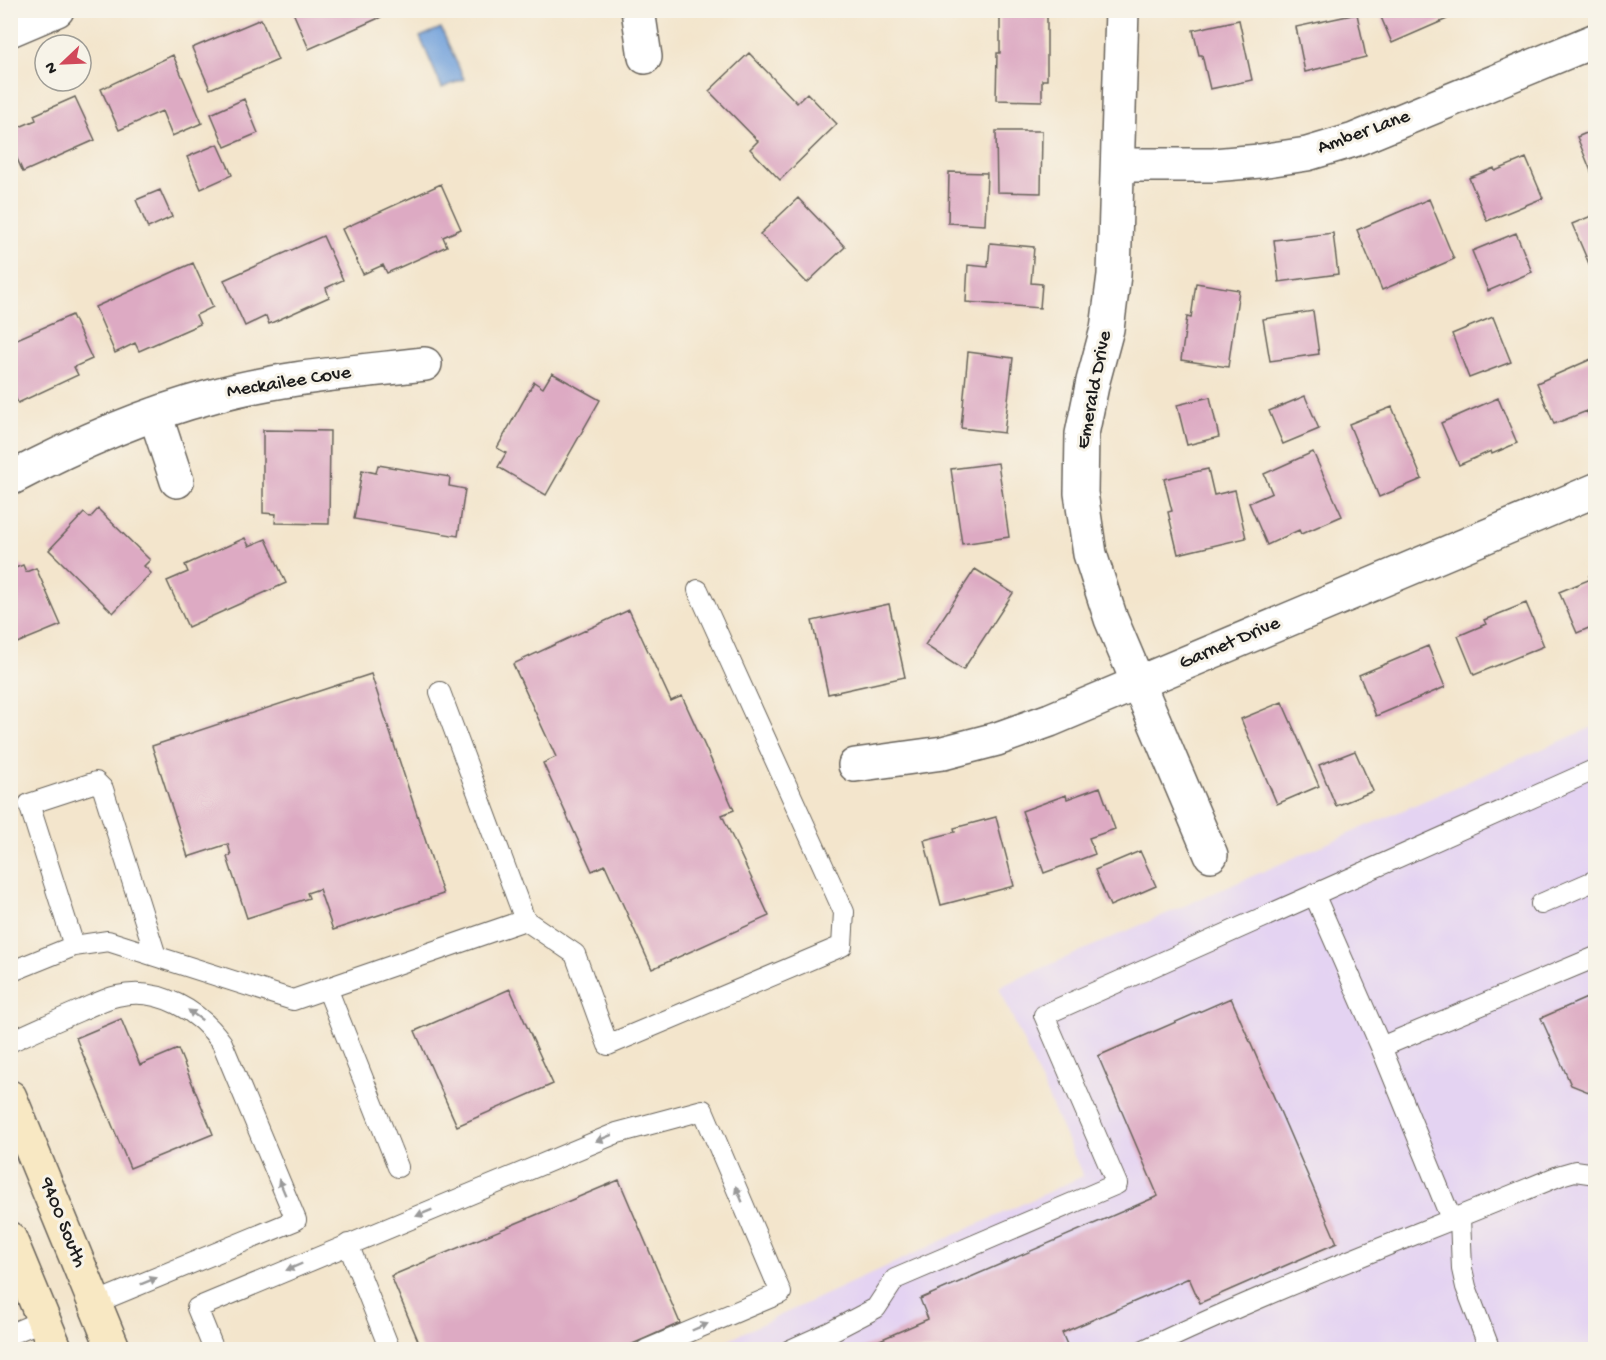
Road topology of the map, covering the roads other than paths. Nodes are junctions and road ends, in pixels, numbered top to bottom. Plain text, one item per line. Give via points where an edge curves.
1 (57, 10) edge
2 (638, 10) edge
3 (1122, 10) edge
4 (10, 30) edge
5 (1596, 40) edge
6 (645, 57) dead end
7 (1118, 165) junction
8 (425, 364) dead end
9 (155, 414) junction
10 (10, 479) edge
11 (177, 481) dead end
12 (1596, 490) edge
13 (698, 590) dead end
14 (1139, 682) junction
15 (440, 692) dead end
16 (855, 765) dead end
17 (1596, 770) edge
18 (1211, 855) dead end
19 (1596, 880) edge
20 (1314, 894) junction
21 (1541, 904) dead end
22 (525, 920) junction
23 (74, 946) junction
24 (156, 956) junction
25 (1596, 957) edge
26 (10, 972) edge
27 (327, 988) junction
28 (10, 1042) edge
29 (1381, 1047) junction
30 (10, 1097) edge
31 (398, 1167) dead end
32 (1596, 1174) edge
33 (1456, 1219) junction
34 (10, 1239) edge
35 (348, 1244) junction
36 (95, 1303) junction
37 (44, 1320) junction
38 (10, 1334) edge
39 (56, 1350) edge
40 (114, 1350) edge
41 (214, 1350) edge
42 (390, 1350) edge
43 (646, 1350) edge
44 (790, 1350) edge
45 (1144, 1350) edge
46 (1490, 1350) edge

1 - 4 street
2 - 6 street
3 - 7 street, Emerald Drive
5 - 7 street, Amber Lane via 1354,141 1306,154 1213,165
7 - 14 street, Emerald Drive via 1114,275 1107,329 1082,434 1081,493 1090,554 1111,619
8 - 9 street, Meckailee Cove via 286,381 215,395
9 - 10 street, Meckailee Cove via 98,435
9 - 11 street
12 - 14 street, Garnet Drive
13 - 22 lane via 844,912 842,946 608,1045 575,954
14 - 16 street, Garnet Drive via 997,739 943,753
14 - 18 street, Emerald Drive
15 - 22 lane
17 - 20 lane
19 - 21 lane
20 - 29 lane
20 - 44 lane via 1044,1015 1117,1184 895,1279 876,1308
22 - 27 lane
23 - 24 lane via 108,941
23 - 24 lane via 29,804 96,782 103,789
23 - 26 lane
24 - 27 lane via 293,1000
25 - 29 lane
27 - 31 lane
36 -> 28 lane via 296,1220 222,1043 212,1028 185,1008 141,994 119,995
29 - 33 lane
30 - 36 main road, 9400 South
32 - 33 lane via 1560,1174
33 - 45 lane via 1262,1296
33 - 46 lane via 1466,1287
34 - 37 main road
35 -> 41 lane via 197,1308
35 - 42 lane
43 -> 35 lane via 781,1293 704,1110 617,1133
36 - 40 main road, 9400 South
37 - 38 lane
37 - 39 main road

